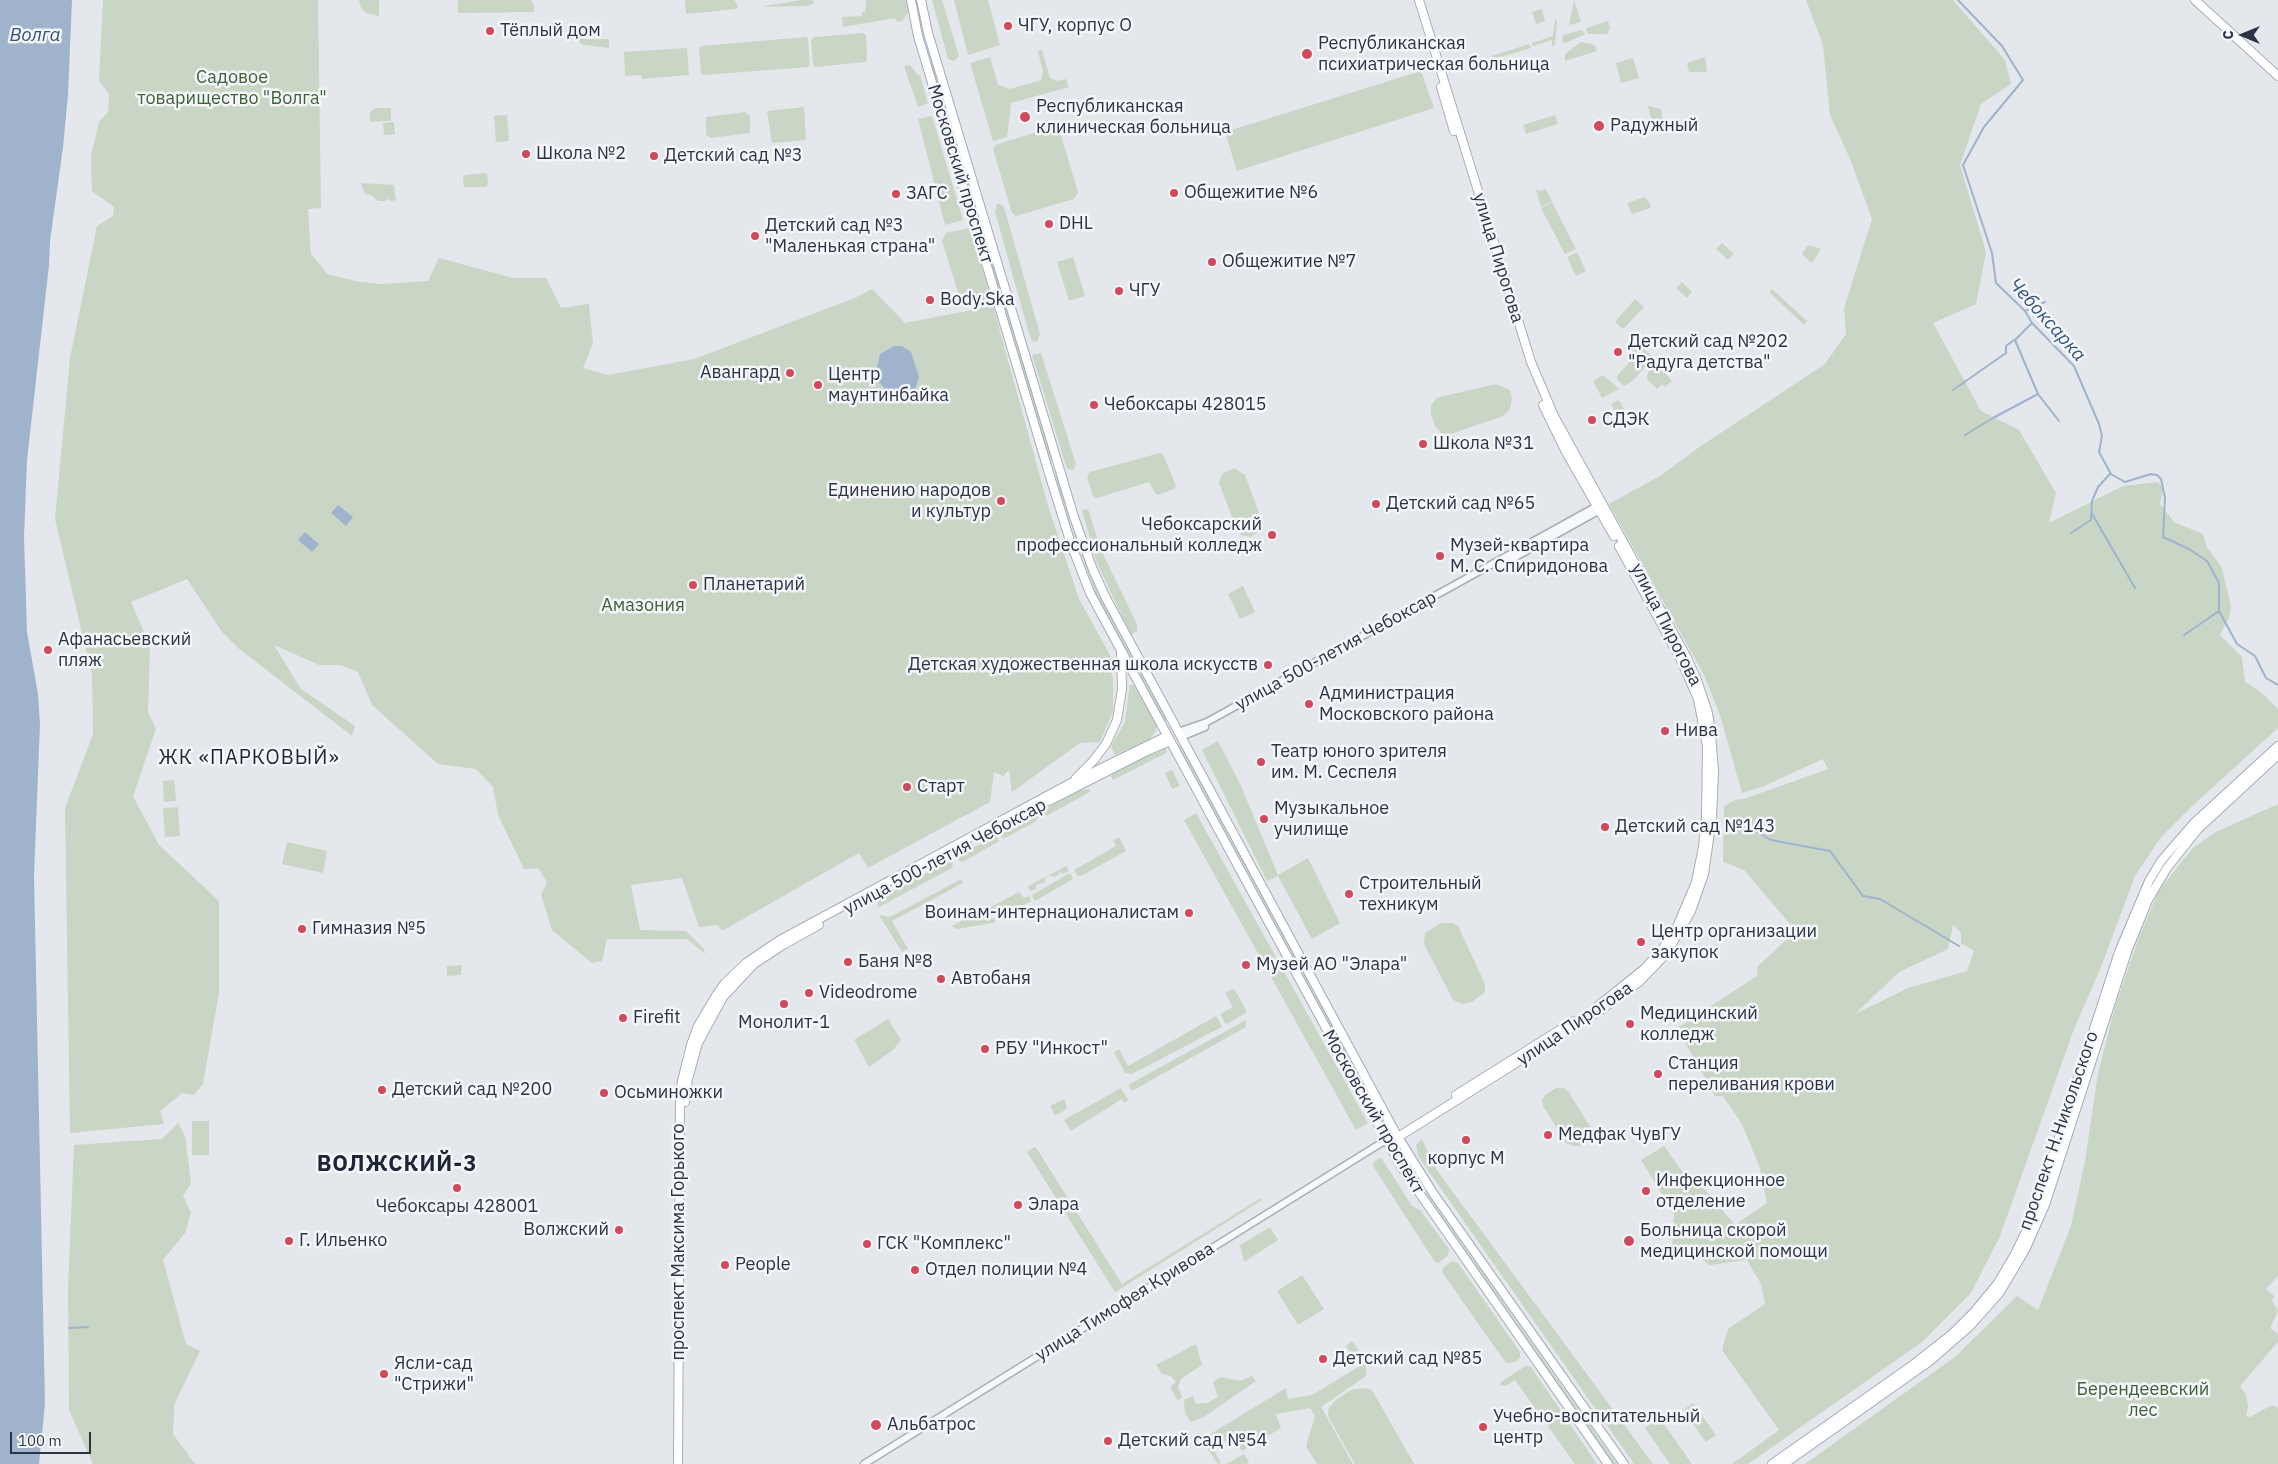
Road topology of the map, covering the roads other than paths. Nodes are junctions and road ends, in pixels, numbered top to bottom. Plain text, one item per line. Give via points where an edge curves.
1 (911, 0) edge
2 (921, 0) edge
3 (1414, 0) edge
4 (1420, 0) edge
5 (2195, 0) edge
6 (925, 22) junction
7 (915, 23) junction
8 (936, 58) junction
9 (926, 61) junction
10 (1436, 63) junction
11 (2278, 76) edge
12 (1059, 464) junction
13 (1048, 468) junction
14 (1600, 507) junction
15 (1121, 652) junction
16 (1179, 735) junction
17 (1169, 738) junction
18 (2278, 746) edge
19 (2278, 754) edge
20 (1071, 784) junction
21 (2237, 787) junction
22 (950, 851) junction
23 (863, 898) joint
24 (1396, 1134) junction
25 (1386, 1140) junction
26 (680, 1422) junction
27 (678, 1464) edge
28 (682, 1464) edge
29 (864, 1464) edge
30 (1608, 1464) edge
31 (1624, 1464) edge
32 (1772, 1464) edge
33 (1784, 1464) edge

1 - 7 main road, Московский проспект
2 - 6 main road, Московский проспект
3 - 10 main road, улица Пирогова
4 - 10 main road, улица Пирогова
5 - 11 main road
6 - 7 main road
6 - 8 main road, Московский проспект
7 - 9 main road, Московский проспект
8 - 9 main road via 929,57
8 - 12 main road, Московский проспект
9 - 13 main road, Московский проспект
10 - 14 main road, улица Пирогова via 1528,362 1566,452
12 - 13 main road
12 - 16 main road, Московский проспект via 1093,570
13 - 15 main road, Московский проспект via 1081,572
14 - 16 street, улица 500-летия Чебоксар via 1258,696
14 - 24 main road, улица Пирогова via 1689,669 1702,715 1711,760 1709,817 1706,847 1689,910 1664,952 1616,996
15 - 17 main road, Московский проспект
15 - 20 main road via 1121,697 1115,725 1106,744
16 - 17 main road
16 - 24 main road, Московский проспект
17 - 20 main road, улица 500-летия Чебоксар
17 - 22 main road, улица 500-летия Чебоксар
17 - 25 main road, Московский проспект
18 - 21 main road
19 - 21 main road
20 - 22 main road, улица 500-летия Чебоксар
21 - 32 main road, проспект Н.Никольского via 2181,836 2161,861 2141,897 2119,952 2033,1217 1998,1282 1951,1335
21 - 33 main road, проспект Н.Никольского via 2181,849 2148,900 2128,949 2045,1206 2025,1250 2000,1292 1970,1326 1930,1361
22 - 23 main road, улица 500-летия Чебоксар
23 - 26 main road, проспект Максима Горького via 756,956 728,985 698,1026 686,1064 682,1098
24 - 25 main road, улица Пирогова
24 - 31 main road, Московский проспект via 1433,1193
25 - 29 street, улица Тимофея Кривова
25 - 30 main road, Московский проспект via 1422,1199
26 - 27 main road, проспект Максима Горького
26 - 28 main road, проспект Максима Горького

